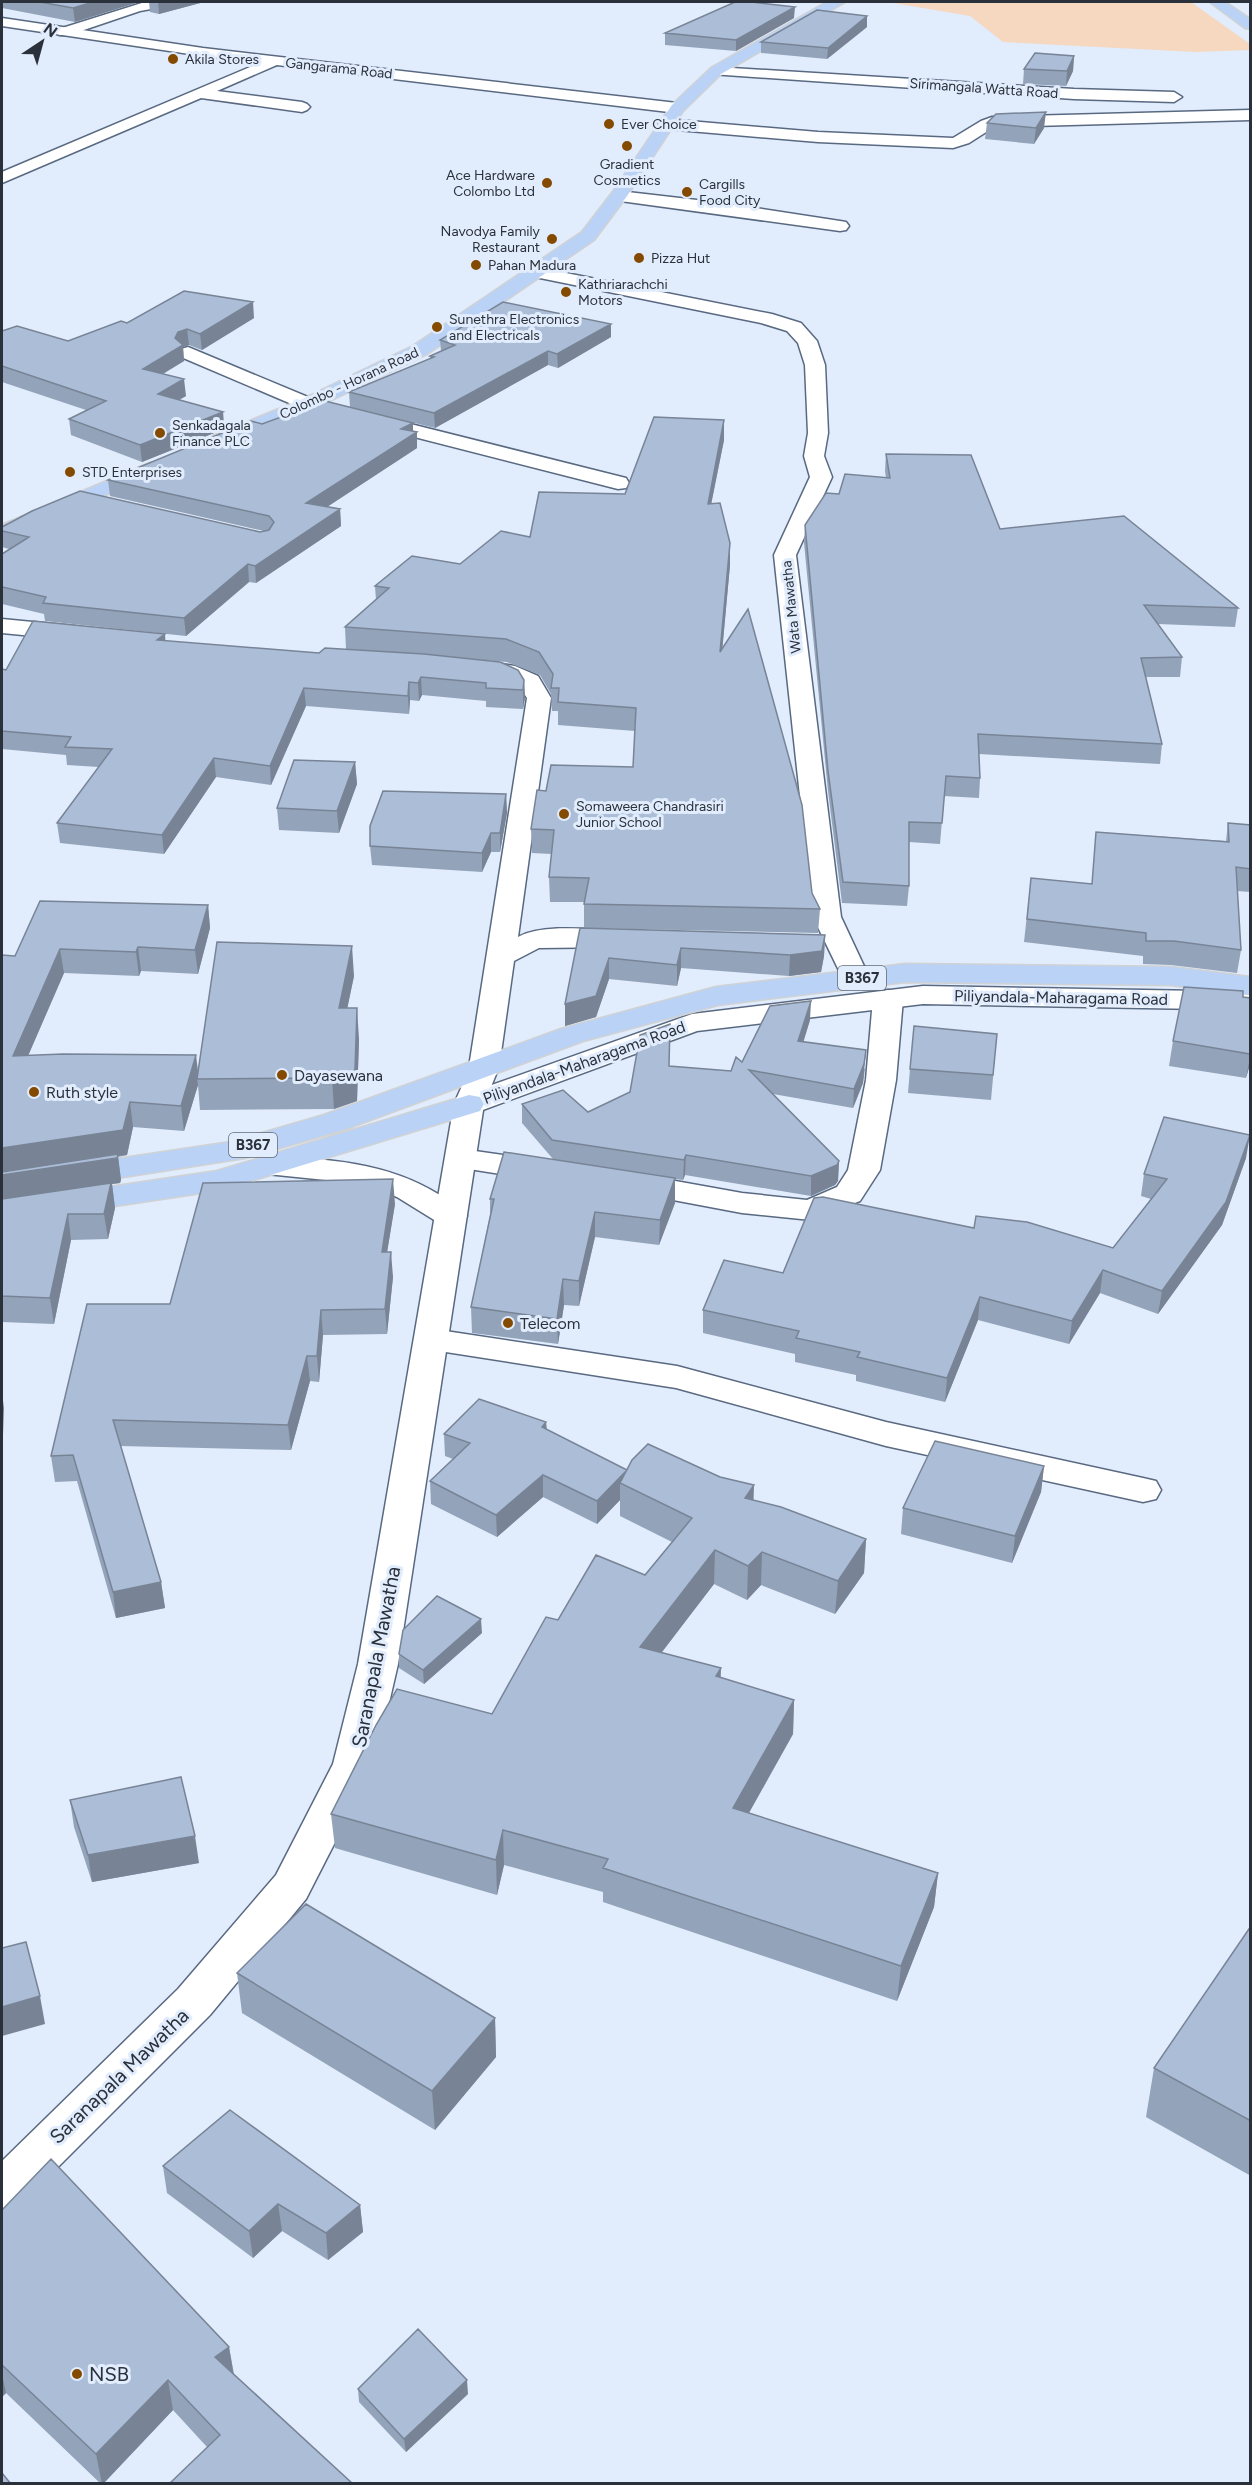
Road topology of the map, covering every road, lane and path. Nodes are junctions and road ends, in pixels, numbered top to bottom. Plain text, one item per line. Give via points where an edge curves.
1 (168, 2) edge
2 (838, 2) edge
3 (1217, 2) edge
4 (2, 22) edge
5 (1251, 25) edge
6 (64, 32) junction
7 (274, 61) junction
8 (716, 71) junction
9 (198, 93) junction
10 (1185, 97) dead end
11 (1218, 100) dead end
12 (1251, 105) edge
13 (302, 107) dead end
14 (677, 108) junction
15 (1251, 115) edge
16 (666, 124) junction
17 (2, 178) edge
18 (619, 196) junction
19 (840, 226) dead end
20 (536, 272) junction
21 (188, 353) dead end
22 (308, 404) junction
23 (200, 448) edge
24 (167, 462) edge
25 (618, 483) dead end
26 (80, 498) junction
27 (113, 505) edge
28 (2, 533) edge
29 (2, 626) edge
30 (101, 636) edge
31 (460, 666) edge
32 (649, 939) edge
33 (806, 944) edge
34 (840, 945) junction
35 (501, 956) junction
36 (856, 979) junction
37 (1251, 986) edge
38 (888, 999) junction
39 (1251, 1004) edge
40 (484, 1067) junction
41 (469, 1104) junction
42 (461, 1159) junction
43 (268, 1166) junction
44 (572, 1175) edge
45 (606, 1179) edge
46 (2, 1186) edge
47 (2, 1213) edge
48 (451, 1216) junction
49 (432, 1340) junction
50 (1143, 1490) dead end
51 (2, 2191) edge

1 - 6 street via 137,7
2 - 8 main road, Colombo - Horana Road via 819,9
3 - 5 main road
4 - 6 street, Gangarama Road
6 - 7 street, Gangarama Road
7 - 9 street
7 - 14 street, Gangarama Road
8 - 10 street, Sirimangala Watta Road via 1074,94
8 - 14 main road, Colombo - Horana Road
9 - 13 street
9 - 17 street
11 - 12 street
14 - 16 main road, Colombo - Horana Road
15 - 16 street via 992,122 953,143
16 - 18 main road, Colombo - Horana Road
18 - 19 street
18 - 20 main road, Colombo - Horana Road via 588,236
20 - 22 main road, Colombo - Horana Road via 420,350
20 - 34 street, Wata Mawatha via 765,318 795,327 807,341 815,365 818,433 814,456 821,477 785,555 827,917
21 - 22 street
22 - 23 main road, Colombo - Horana Road
22 - 25 street
24 - 26 main road
26 - 27 street
26 - 28 main road
29 - 30 street
31 - 35 street, Saranapala Mawatha via 506,671 530,681 539,698
32 - 35 street via 533,940
33 - 34 street
34 - 36 street, Wata Mawatha
35 - 40 street, Saranapala Mawatha
36 - 37 main road, Piliyandala-Maharagama Road / B367 via 905,973 1061,973 1171,976
36 - 40 main road, Piliyandala-Maharagama Road / B367 via 716,996 572,1035
38 - 39 street, Piliyandala-Maharagama Road / B367 via 923,994 1073,996
38 - 41 street, Piliyandala-Maharagama Road / B367 via 692,1023
38 - 45 street via 881,1080 864,1170 849,1194 811,1210 742,1203
40 - 41 street, Saranapala Mawatha
40 - 46 main road, Piliyandala-Maharagama Road / B367 via 335,1122 234,1151
41 - 42 street, Saranapala Mawatha
41 - 43 main road, Piliyandala-Maharagama Road / B367
42 - 44 street
42 - 48 street, Saranapala Mawatha
43 - 47 main road, Piliyandala-Maharagama Road / B367 via 221,1180
43 - 48 street via 360,1174 400,1186
48 - 49 street, Saranapala Mawatha
49 - 50 street via 677,1377 886,1434
49 - 51 street, Saranapala Mawatha via 378,1664 354,1764 284,1896 194,2002

